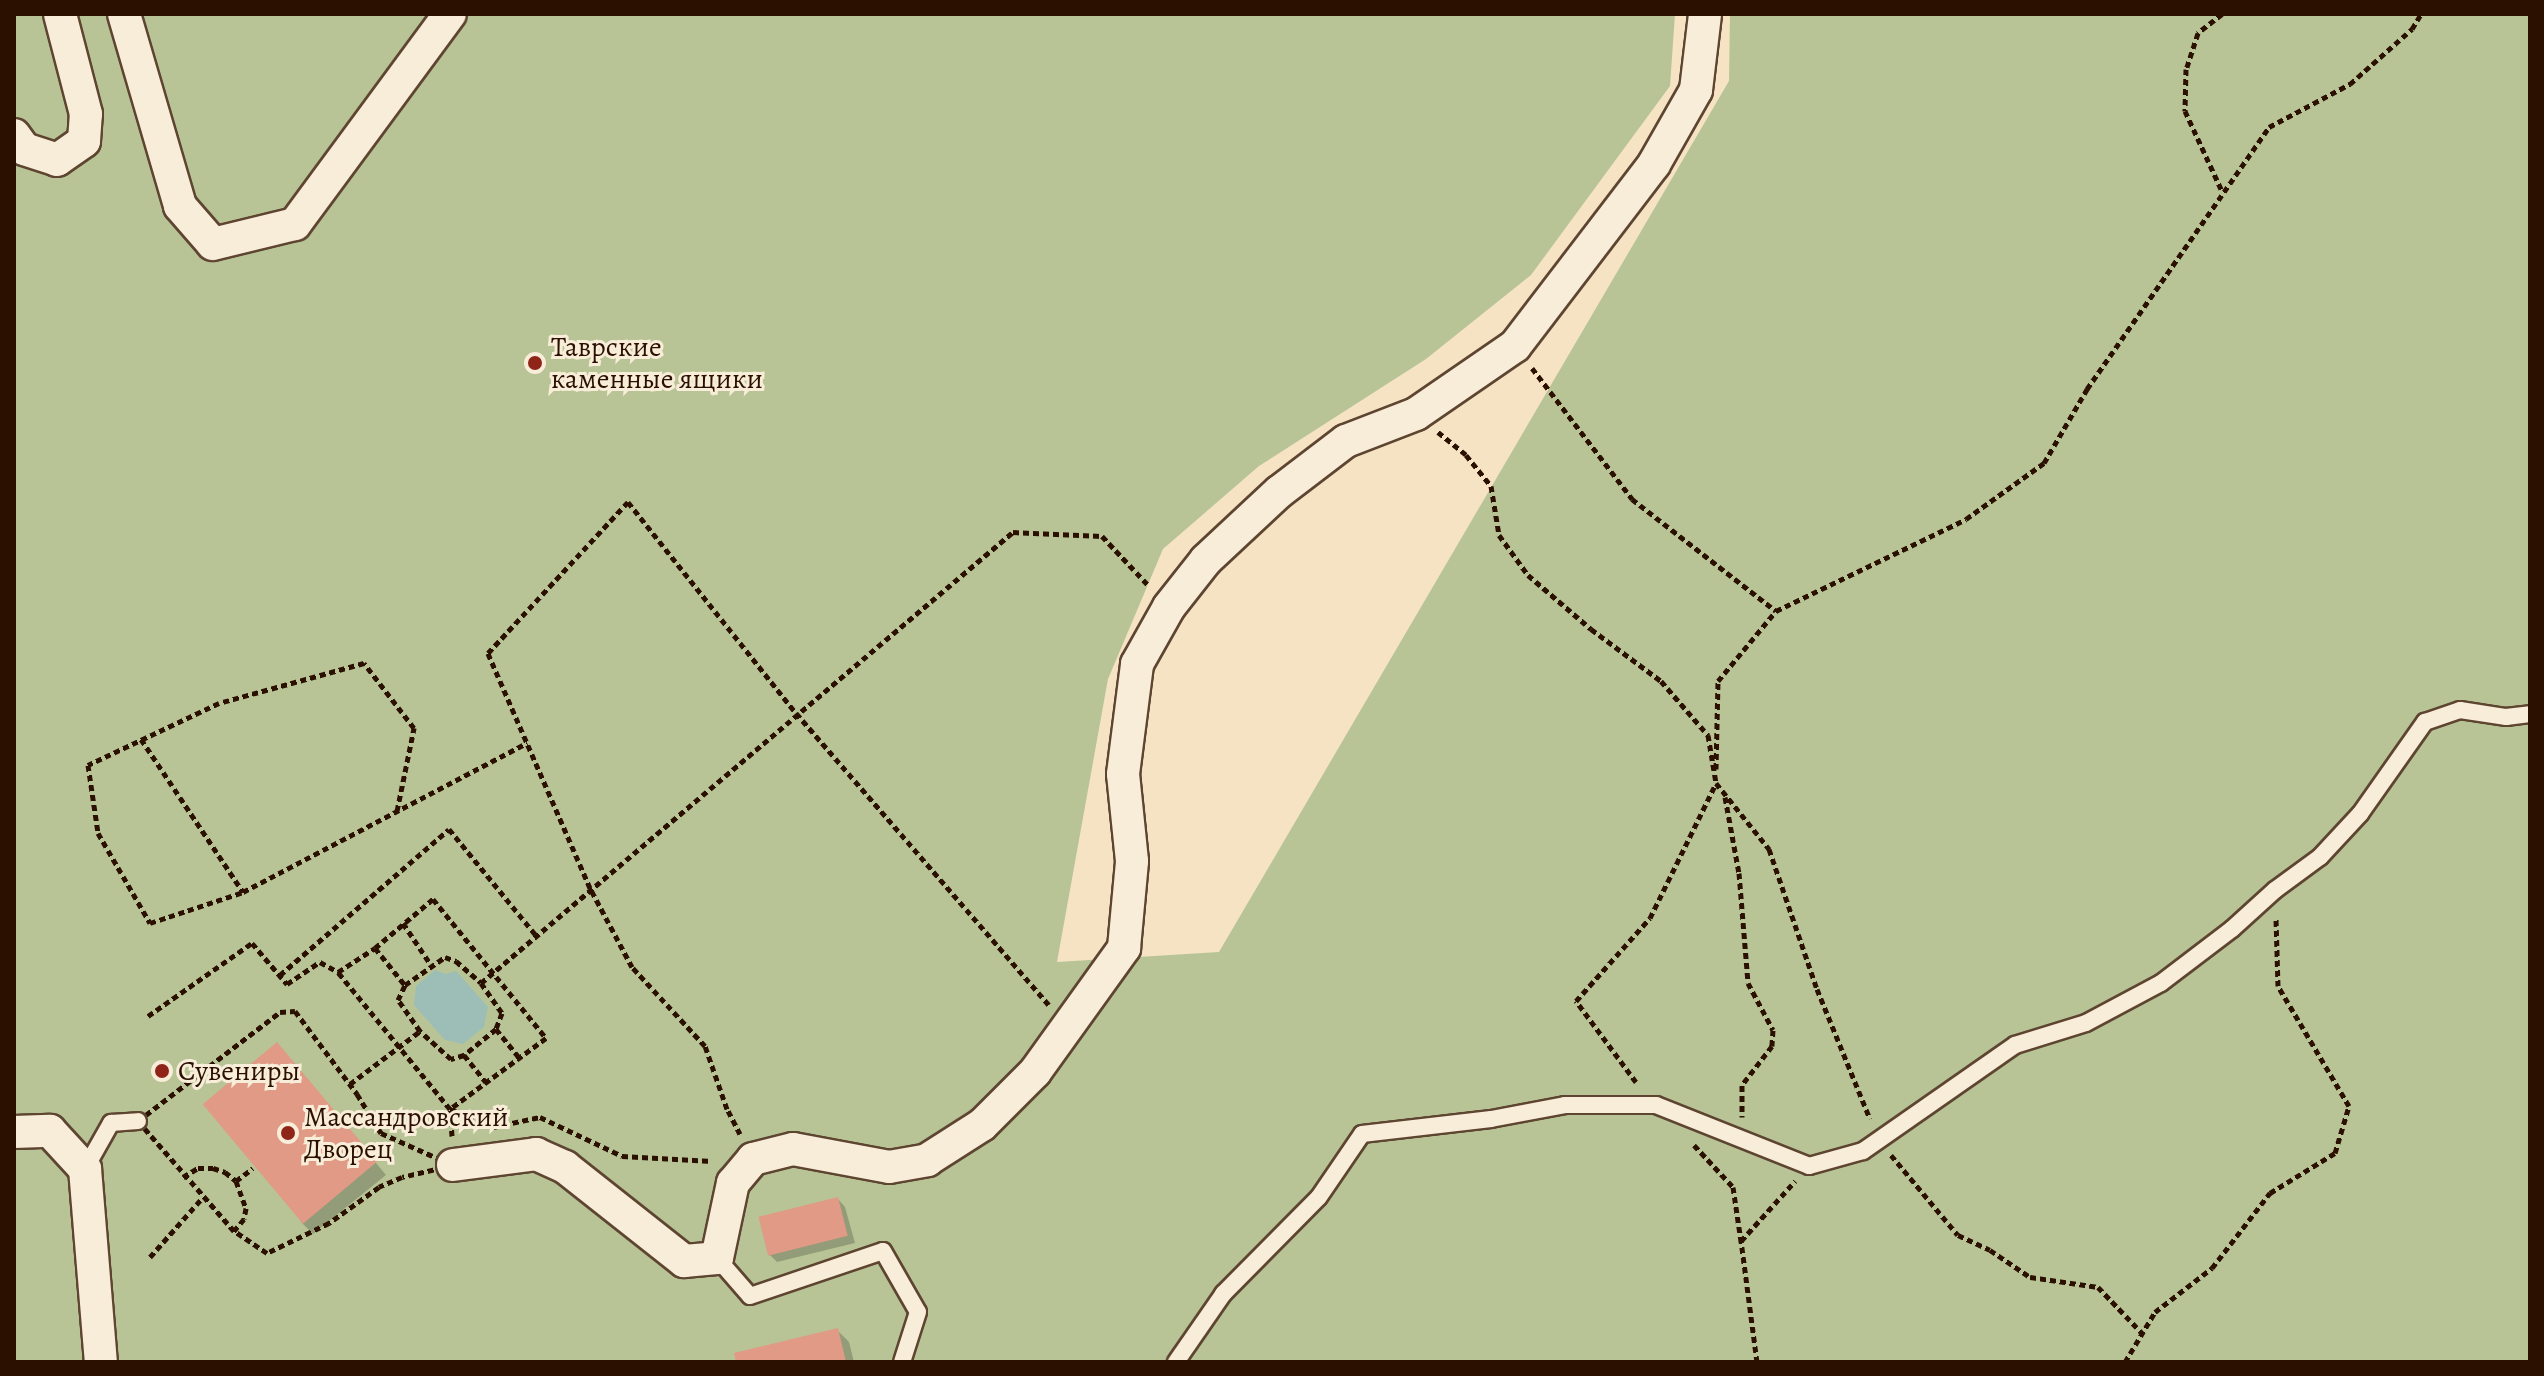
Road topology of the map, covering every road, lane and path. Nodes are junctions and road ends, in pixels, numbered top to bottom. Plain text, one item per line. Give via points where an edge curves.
1 (60, 14) edge
2 (124, 14) edge
3 (450, 14) edge
4 (1705, 14) edge
5 (2222, 14) edge
6 (2421, 14) edge
7 (14, 135) edge
8 (2223, 192) junction
9 (1515, 346) junction
10 (1416, 414) junction
11 (1169, 607) junction
12 (1776, 611) junction
13 (796, 713) junction
14 (2530, 714) edge
15 (141, 739) junction
16 (527, 743) junction
17 (1716, 783) junction
18 (1723, 792) junction
19 (397, 811) junction
20 (590, 888) junction
21 (2275, 890) junction
22 (243, 892) junction
23 (403, 923) junction
24 (535, 934) junction
25 (375, 948) junction
26 (431, 965) junction
27 (338, 972) junction
28 (492, 974) junction
29 (280, 975) junction
30 (481, 983) junction
31 (405, 985) junction
32 (148, 1016) dead end
33 (1068, 1027) junction
34 (496, 1029) junction
35 (420, 1031) junction
36 (402, 1046) junction
37 (464, 1055) junction
38 (520, 1059) junction
39 (486, 1082) junction
40 (350, 1084) junction
41 (1656, 1105) junction
42 (450, 1109) junction
43 (138, 1121) junction
44 (14, 1132) edge
45 (1881, 1138) junction
46 (1747, 1141) junction
47 (753, 1159) junction
48 (453, 1165) junction
49 (1809, 1166) junction
50 (253, 1168) dead end
51 (85, 1169) junction
52 (183, 1177) junction
53 (236, 1181) junction
54 (203, 1197) junction
55 (234, 1231) junction
56 (1741, 1241) junction
57 (150, 1257) dead end
58 (717, 1258) junction
59 (2142, 1333) junction
60 (101, 1362) edge
61 (902, 1362) edge
62 (1176, 1362) edge
63 (1757, 1362) edge
64 (2125, 1362) edge

1 - 7 street via 86,114 84,141 57,160 24,149
2 - 3 street via 180,206 213,244 295,224
4 - 9 street via 1696,90 1661,152
5 - 8 path via 2198,33 2186,69 2185,111
6 - 8 path via 2412,29 2350,84 2269,127
8 - 12 path via 2087,389 2044,463 1966,519
9 - 10 street
9 - 12 path via 1632,499
10 - 11 street via 1346,441 1279,492 1206,560
10 - 17 path via 1466,455 1491,486 1499,535 1528,575 1661,681 1708,735
11 - 13 path via 1102,536 1013,532
11 - 33 street via 1137,664 1123,774 1132,861 1124,948
12 - 17 path via 1718,681
13 - 16 path via 628,502 488,653
13 - 20 path
13 - 33 path
14 - 21 lane via 2506,717 2460,710 2425,722 2360,814 2320,857
15 - 19 path via 219,703 364,663 414,728
15 - 22 path
15 - 22 path via 88,765 98,833 150,923
16 - 19 path
16 - 20 path
17 - 18 path
17 - 41 path via 1650,918 1576,1001
18 - 45 path via 1769,849 1817,989
18 - 46 path via 1739,873 1748,983 1773,1030 1772,1046 1742,1085
19 - 22 path
20 - 24 path
20 - 47 path via 632,967 705,1046 727,1109
21 - 45 lane via 2161,983 2086,1023 2015,1045
21 - 59 path via 2278,986 2349,1106 2339,1141 2335,1153 2270,1193 2212,1268 2155,1312
23 - 25 path
23 - 26 path
23 - 28 path via 433,899
24 - 28 path
24 - 29 path via 449,829
25 - 27 path
25 - 31 path
26 - 30 path via 445,957
26 - 31 path
27 - 29 path via 320,962 287,984
27 - 36 path
28 - 30 path
28 - 38 path via 546,1038
29 - 32 path via 252,943
30 - 34 path via 502,1013
31 - 35 path via 398,1000
33 - 47 street via 1035,1072 982,1125 927,1160 889,1167 793,1149
34 - 37 path
34 - 38 path
35 - 36 path
35 - 37 path via 451,1059
36 - 40 path
36 - 42 path
37 - 39 path
38 - 39 path
39 - 42 path
40 - 43 path via 295,1011 280,1012
40 - 48 path via 381,1133
41 - 46 lane
41 - 56 path via 1733,1187
41 - 62 lane via 1565,1105 1362,1134 1319,1197 1223,1294
42 - 47 path via 493,1127 540,1117 622,1156 701,1162
43 - 51 lane via 111,1123
43 - 52 path
44 - 51 street via 50,1131
45 - 49 lane via 1863,1151
45 - 59 path via 1958,1235 2030,1277 2098,1287
46 - 49 lane
47 - 58 street via 733,1183
48 - 55 path via 379,1187 329,1223 267,1253
48 - 58 street via 536,1154 565,1167 684,1261
49 - 56 path
50 - 53 path
51 - 60 street
52 - 53 path via 198,1168 213,1168
52 - 54 path
53 - 55 path via 246,1208
54 - 55 path
54 - 57 path
56 - 63 path
58 - 61 lane via 750,1296 883,1251 918,1312
59 - 64 path

